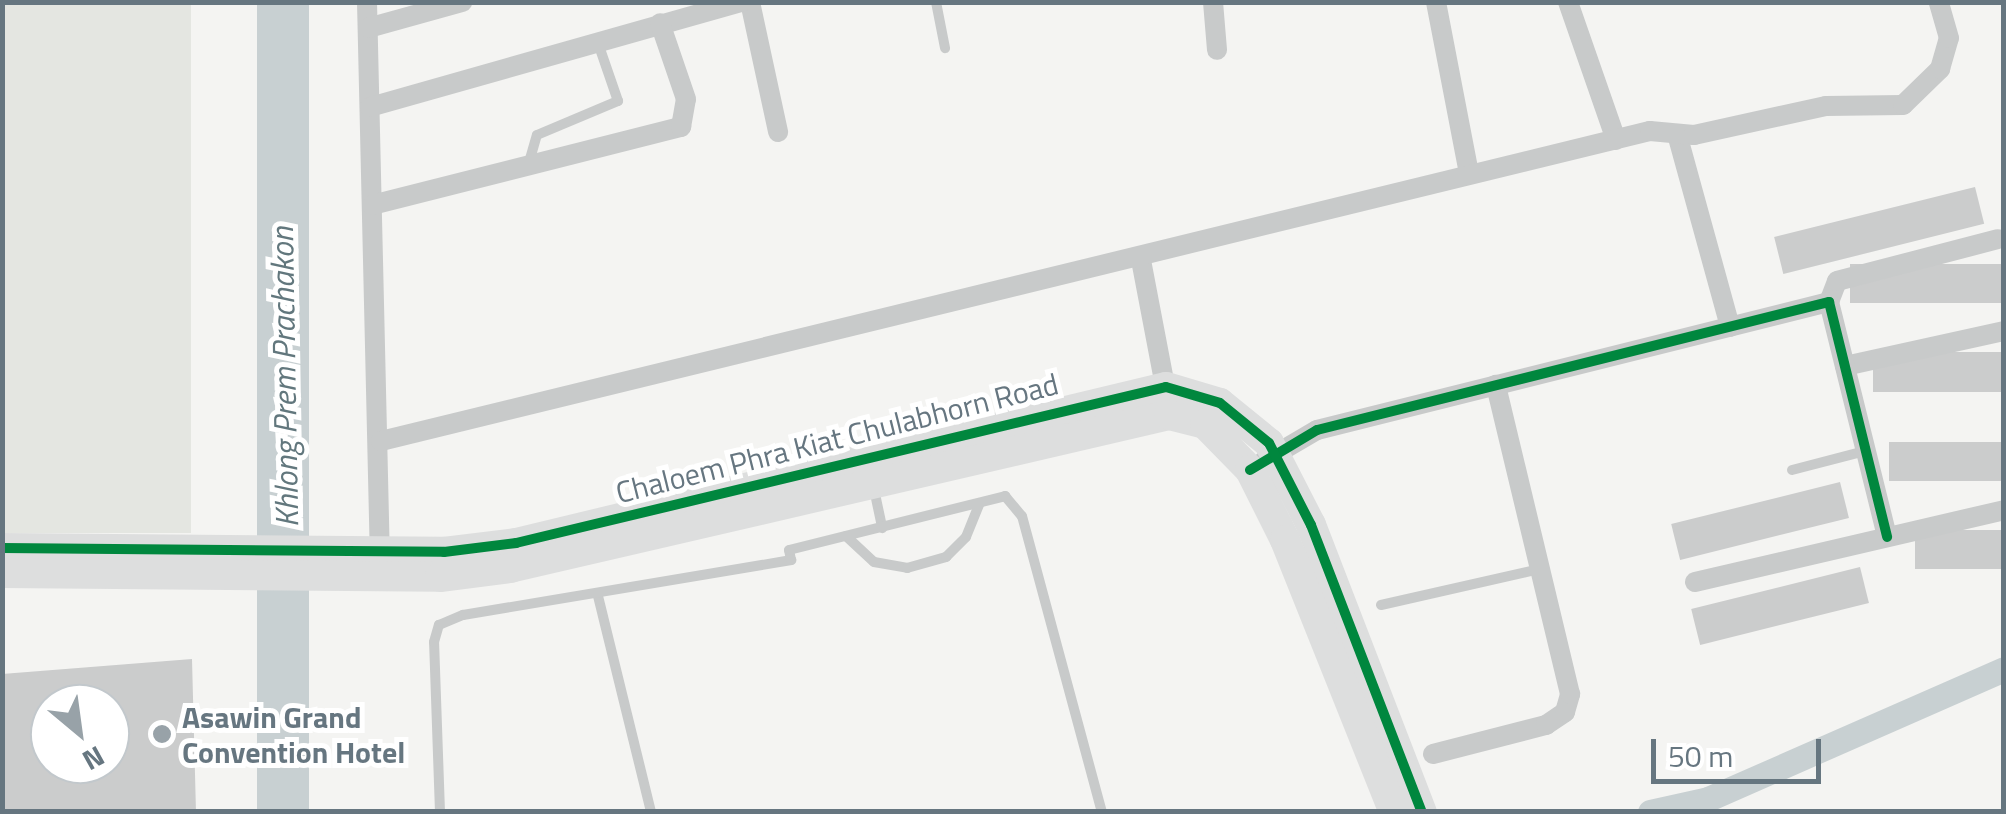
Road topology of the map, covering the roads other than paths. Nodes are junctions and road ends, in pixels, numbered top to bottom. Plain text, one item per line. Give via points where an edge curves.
1 (367, 2) edge
2 (462, 2) edge
3 (936, 2) edge
4 (1213, 2) edge
5 (1436, 2) edge
6 (1568, 2) edge
7 (1939, 2) edge
8 (739, 3) edge
9 (660, 23) junction
10 (368, 28) junction
11 (596, 39) junction
12 (945, 48) dead end
13 (1218, 50) dead end
14 (370, 108) junction
15 (778, 132) dead end
16 (1678, 134) junction
17 (1616, 140) junction
18 (528, 168) junction
19 (1470, 174) junction
20 (372, 204) junction
21 (1998, 239) dead end
22 (1140, 260) junction
23 (1829, 302) junction
24 (1730, 326) junction
25 (2004, 331) edge
26 (1845, 366) junction
27 (1496, 384) junction
28 (1167, 401) junction
29 (381, 441) junction
30 (1866, 451) junction
31 (1262, 462) junction
32 (1792, 470) dead end
33 (870, 471) junction
34 (980, 504) junction
35 (2004, 510) edge
36 (882, 528) junction
37 (846, 536) junction
38 (1887, 536) junction
39 (2, 548) edge
40 (210, 560) junction
41 (368, 564) junction
42 (1540, 569) junction
43 (2, 572) edge
44 (1695, 582) dead end
45 (598, 596) junction
46 (1381, 606) dead end
47 (1385, 754) junction
48 (1433, 754) dead end
49 (440, 812) edge
50 (651, 812) edge
51 (1102, 812) edge
52 (1394, 812) edge
53 (1422, 812) edge

1 - 10 street
2 - 10 street
3 - 12 lane
4 - 13 street
5 - 19 street
6 - 17 street
7 - 16 street via 1949,38 1940,69 1903,105 1826,106
8 - 9 street
8 - 15 street
9 - 11 street
9 - 18 street via 686,99 681,127
10 - 14 street
11 - 14 street
11 - 18 lane via 618,102 537,135
14 - 20 street
16 - 17 street
16 - 24 street
17 - 19 street
18 - 20 street
19 - 22 street
20 - 29 street
21 - 23 street via 1836,281
22 - 28 street
22 - 29 street
23 - 24 street
23 - 26 street
24 - 27 street
25 - 26 street
26 - 30 street
27 - 31 street via 1317,430
27 - 42 street
28 - 31 street
28 - 33 street, Chaloem Phra Kiat Chulabhorn Road
29 - 41 street
30 - 32 lane
30 - 38 street
31 - 47 street via 1286,540
33 - 36 lane
33 - 41 street, Chaloem Phra Kiat Chulabhorn Road via 510,568
34 - 36 lane
34 - 37 lane via 966,537 946,557 907,568 874,562
34 - 51 lane via 1005,496 1022,516
35 - 38 street
36 - 37 lane
37 - 45 lane via 788,550 791,560
38 - 44 street
39 - 40 street, Chaloem Phra Kiat Chulabhorn Road
40 - 41 street, Chaloem Phra Kiat Chulabhorn Road
40 - 43 street, Chaloem Phra Kiat Chulabhorn Road
42 - 46 lane
42 - 48 street via 1570,694 1565,712 1546,725
45 - 49 lane via 463,615 439,625 434,642
45 - 50 lane
47 - 52 street
47 - 53 street

